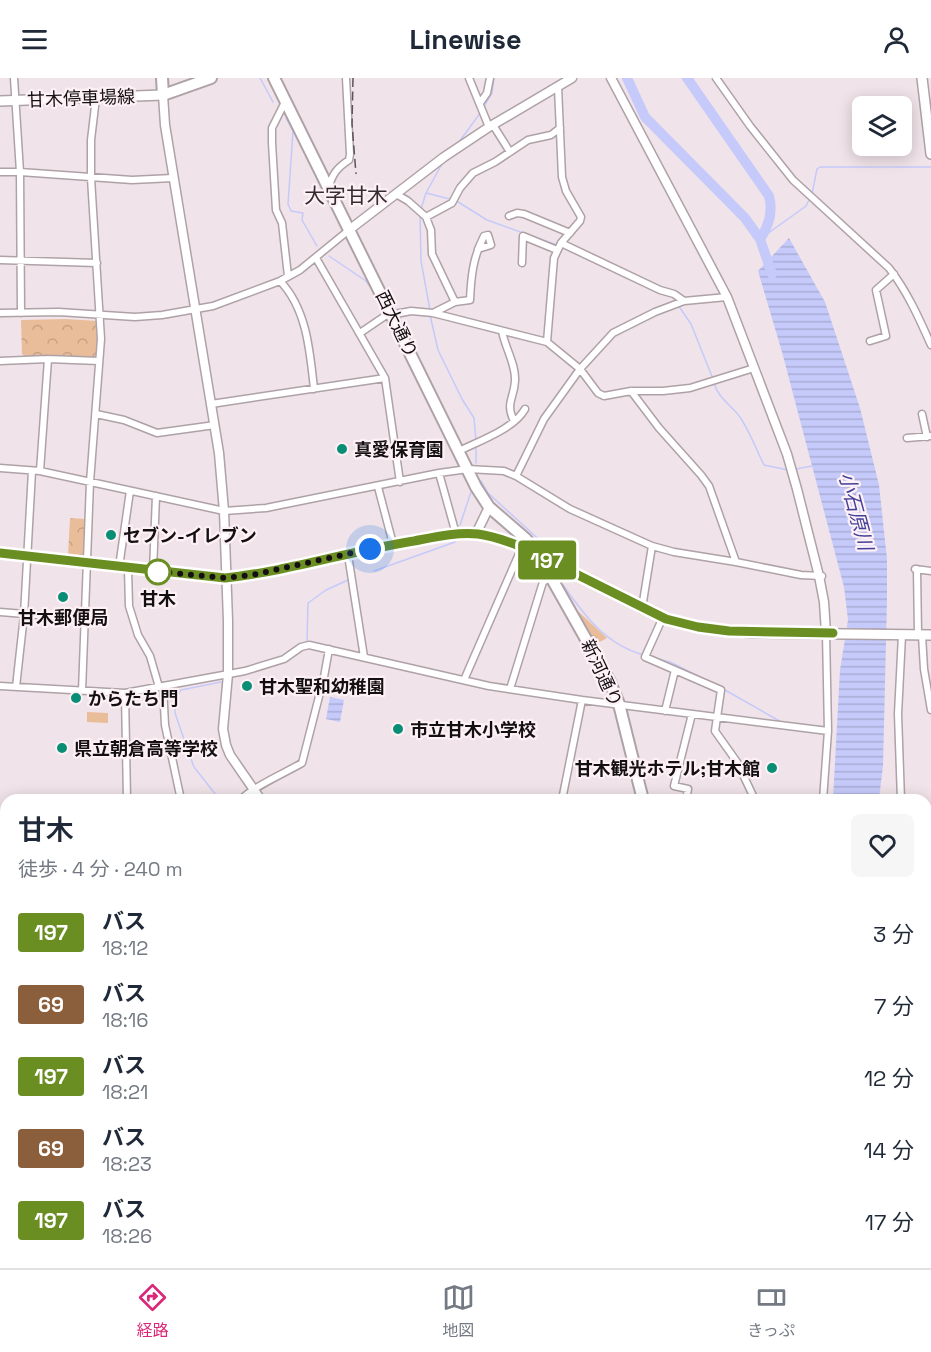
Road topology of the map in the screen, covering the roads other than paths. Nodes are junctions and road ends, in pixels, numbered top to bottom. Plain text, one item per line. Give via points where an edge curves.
1 (14, 78) edge
2 (162, 78) edge
3 (211, 78) edge
4 (274, 78) edge
5 (346, 78) edge
6 (469, 78) edge
7 (490, 78) edge
8 (572, 78) edge
9 (610, 78) edge
10 (716, 78) edge
11 (922, 78) edge
12 (558, 87) junction
13 (163, 95) junction
14 (96, 98) junction
15 (17, 100) junction
16 (0, 101) edge
17 (286, 101) junction
18 (480, 103) junction
19 (491, 126) junction
20 (560, 128) junction
21 (510, 152) junction
22 (931, 154) edge
23 (0, 172) edge
24 (20, 172) junction
25 (91, 178) junction
26 (173, 178) junction
27 (329, 188) junction
28 (396, 194) junction
29 (509, 216) dead end
30 (426, 218) junction
31 (350, 230) junction
32 (570, 233) junction
33 (561, 243) junction
34 (478, 249) dead end
35 (557, 250) junction
36 (316, 258) junction
37 (21, 259) junction
38 (0, 260) edge
39 (522, 262) dead end
40 (97, 263) junction
41 (894, 274) junction
42 (288, 276) junction
43 (280, 281) junction
44 (727, 297) junction
45 (684, 301) junction
46 (455, 302) junction
47 (196, 310) junction
48 (0, 313) edge
49 (21, 313) junction
50 (431, 313) junction
51 (392, 314) junction
52 (100, 316) junction
53 (502, 331) junction
54 (360, 333) junction
55 (870, 341) dead end
56 (548, 342) junction
57 (931, 345) edge
58 (48, 359) junction
59 (0, 361) edge
60 (99, 361) junction
61 (754, 368) junction
62 (580, 369) junction
63 (385, 378) junction
64 (314, 389) junction
65 (631, 391) junction
66 (211, 404) junction
67 (525, 409) dead end
68 (96, 414) junction
69 (922, 414) dead end
70 (514, 421) junction
71 (215, 425) junction
72 (929, 436) edge
73 (907, 438) dead end
74 (459, 451) junction
75 (0, 468) edge
76 (468, 469) junction
77 (32, 471) junction
78 (40, 471) junction
79 (439, 473) junction
80 (516, 476) junction
81 (90, 482) junction
82 (400, 482) junction
83 (378, 486) junction
84 (130, 490) junction
85 (156, 496) junction
86 (489, 507) junction
87 (224, 511) junction
88 (456, 534) junction
89 (476, 534) junction
90 (393, 544) junction
91 (652, 546) junction
92 (522, 547) junction
93 (0, 553) edge
94 (348, 555) junction
95 (28, 556) junction
96 (539, 556) junction
97 (736, 562) junction
98 (87, 564) junction
99 (124, 568) junction
100 (153, 571) junction
101 (931, 571) edge
102 (821, 576) junction
103 (551, 577) junction
104 (225, 578) junction
105 (642, 608) junction
106 (0, 612) edge
107 (24, 615) junction
108 (663, 617) junction
109 (86, 619) junction
110 (829, 633) junction
111 (900, 635) junction
112 (924, 635) edge
113 (329, 649) junction
114 (364, 657) junction
115 (675, 670) junction
116 (228, 674) junction
117 (464, 680) junction
118 (0, 686) edge
119 (161, 686) junction
120 (16, 687) junction
121 (510, 689) junction
122 (82, 691) junction
123 (125, 693) junction
124 (582, 700) junction
125 (619, 704) junction
126 (931, 710) edge
127 (665, 711) junction
128 (692, 714) junction
129 (717, 717) junction
130 (828, 731) junction
131 (253, 789) junction
132 (127, 794) edge
133 (180, 794) edge
134 (247, 794) edge
135 (257, 794) edge
136 (563, 794) edge
137 (642, 794) edge
138 (687, 794) edge
139 (752, 794) edge
140 (823, 794) edge
141 (901, 794) edge

1 - 15 street
2 - 13 highway
3 - 13 highway
4 - 17 highway, 西大通り
5 - 27 street via 350,154 349,160 334,173
6 - 18 street
7 - 18 street
8 - 12 street
9 - 44 street
10 - 41 street via 793,180
11 - 22 main road
12 - 19 street
12 - 20 street
13 - 14 main road, 甘木停車場線
13 - 26 street
14 - 15 main road, 甘木停車場線
14 - 25 street
15 - 16 main road, 甘木停車場線
15 - 24 street
17 - 27 highway, 西大通り
17 - 42 street via 272,128 272,143 276,210 282,223
18 - 19 street
19 - 21 street
19 - 28 street
20 - 21 street via 551,135 528,140
20 - 32 street via 562,177 581,217
21 - 30 street via 473,173 452,203
23 - 24 street
24 - 25 street
24 - 37 street
25 - 26 street
25 - 40 street
26 - 47 street
27 - 31 highway, 西大通り
28 - 30 street
28 - 31 street
29 - 32 street via 524,214
30 - 46 street via 432,254
31 - 36 street
31 - 51 highway, 西大通り
32 - 33 street
33 - 35 street
33 - 45 street
34 - 46 street via 470,300
35 - 39 street via 523,236
35 - 56 street
36 - 42 street
36 - 54 street
37 - 38 street
37 - 40 street
37 - 49 street
40 - 52 street
41 - 55 street via 876,290 886,336
41 - 57 street
42 - 43 street
43 - 47 street
43 - 64 street via 301,313
44 - 45 street
44 - 61 street
45 - 62 street via 613,333
46 - 50 street
47 - 52 street via 135,317
47 - 66 street
48 - 49 street
49 - 52 street
50 - 51 street
50 - 53 street
51 - 54 street
51 - 74 highway, 西大通り
52 - 60 street
53 - 56 street
53 - 70 street via 515,372 509,405
54 - 63 street
56 - 62 street
58 - 59 street
58 - 60 street
58 - 78 street
60 - 68 street
61 - 65 street via 690,388
61 - 102 street via 787,454
62 - 65 street via 604,396
62 - 80 street via 544,419
63 - 64 street
63 - 82 street
64 - 66 street
65 - 97 street via 709,486
66 - 71 street
67 - 70 street
68 - 71 street via 157,433
68 - 81 street
69 - 72 street
70 - 74 street
71 - 87 street
72 - 73 street
74 - 76 highway, 西大通り
75 - 77 street
76 - 79 street
76 - 80 street via 496,469
76 - 86 highway, 西大通り
77 - 78 street
77 - 95 street
78 - 81 street
79 - 82 street
79 - 88 street
80 - 91 street via 570,509
81 - 84 street
81 - 98 street
82 - 83 street
83 - 87 street via 266,508
83 - 90 street
84 - 85 street
84 - 99 street
85 - 87 street
85 - 100 street
86 - 89 street
86 - 96 highway, 西大通り via 526,539
87 - 104 street
88 - 89 main road
88 - 90 main road
89 - 92 main road
90 - 94 main road
91 - 97 street
91 - 105 street
92 - 96 main road
92 - 117 street
93 - 95 main road
94 - 104 main road
94 - 114 street
95 - 98 main road
95 - 107 street
96 - 103 highway, 新河通り
96 - 105 main road
97 - 102 street
98 - 99 main road
98 - 109 street
99 - 100 main road
99 - 119 street via 129,606
100 - 104 main road
101 - 112 street via 916,569
102 - 110 street
103 - 121 street via 543,582
103 - 125 highway, 新河通り
104 - 116 street
105 - 108 main road
106 - 107 street
107 - 109 street
107 - 120 street
108 - 110 main road via 729,631
108 - 115 street via 646,654
109 - 122 street
110 - 111 main road
110 - 130 street
111 - 112 main road
111 - 141 street
112 - 126 street via 924,669
113 - 114 street
113 - 116 street via 309,645 284,659
113 - 131 street via 302,763
114 - 117 street
115 - 127 street
115 - 129 street via 721,690
116 - 119 street
116 - 131 street via 223,729 226,745
117 - 121 street
118 - 120 street
119 - 123 street
119 - 133 street
120 - 122 street
121 - 124 street
122 - 123 street
123 - 132 street
124 - 125 street
124 - 136 street
125 - 127 street
125 - 137 highway, 新河通り
127 - 128 street
128 - 129 street
128 - 138 street via 674,786 688,789
129 - 130 street
129 - 139 street via 715,731 738,762
130 - 140 street
131 - 134 street
131 - 135 street

